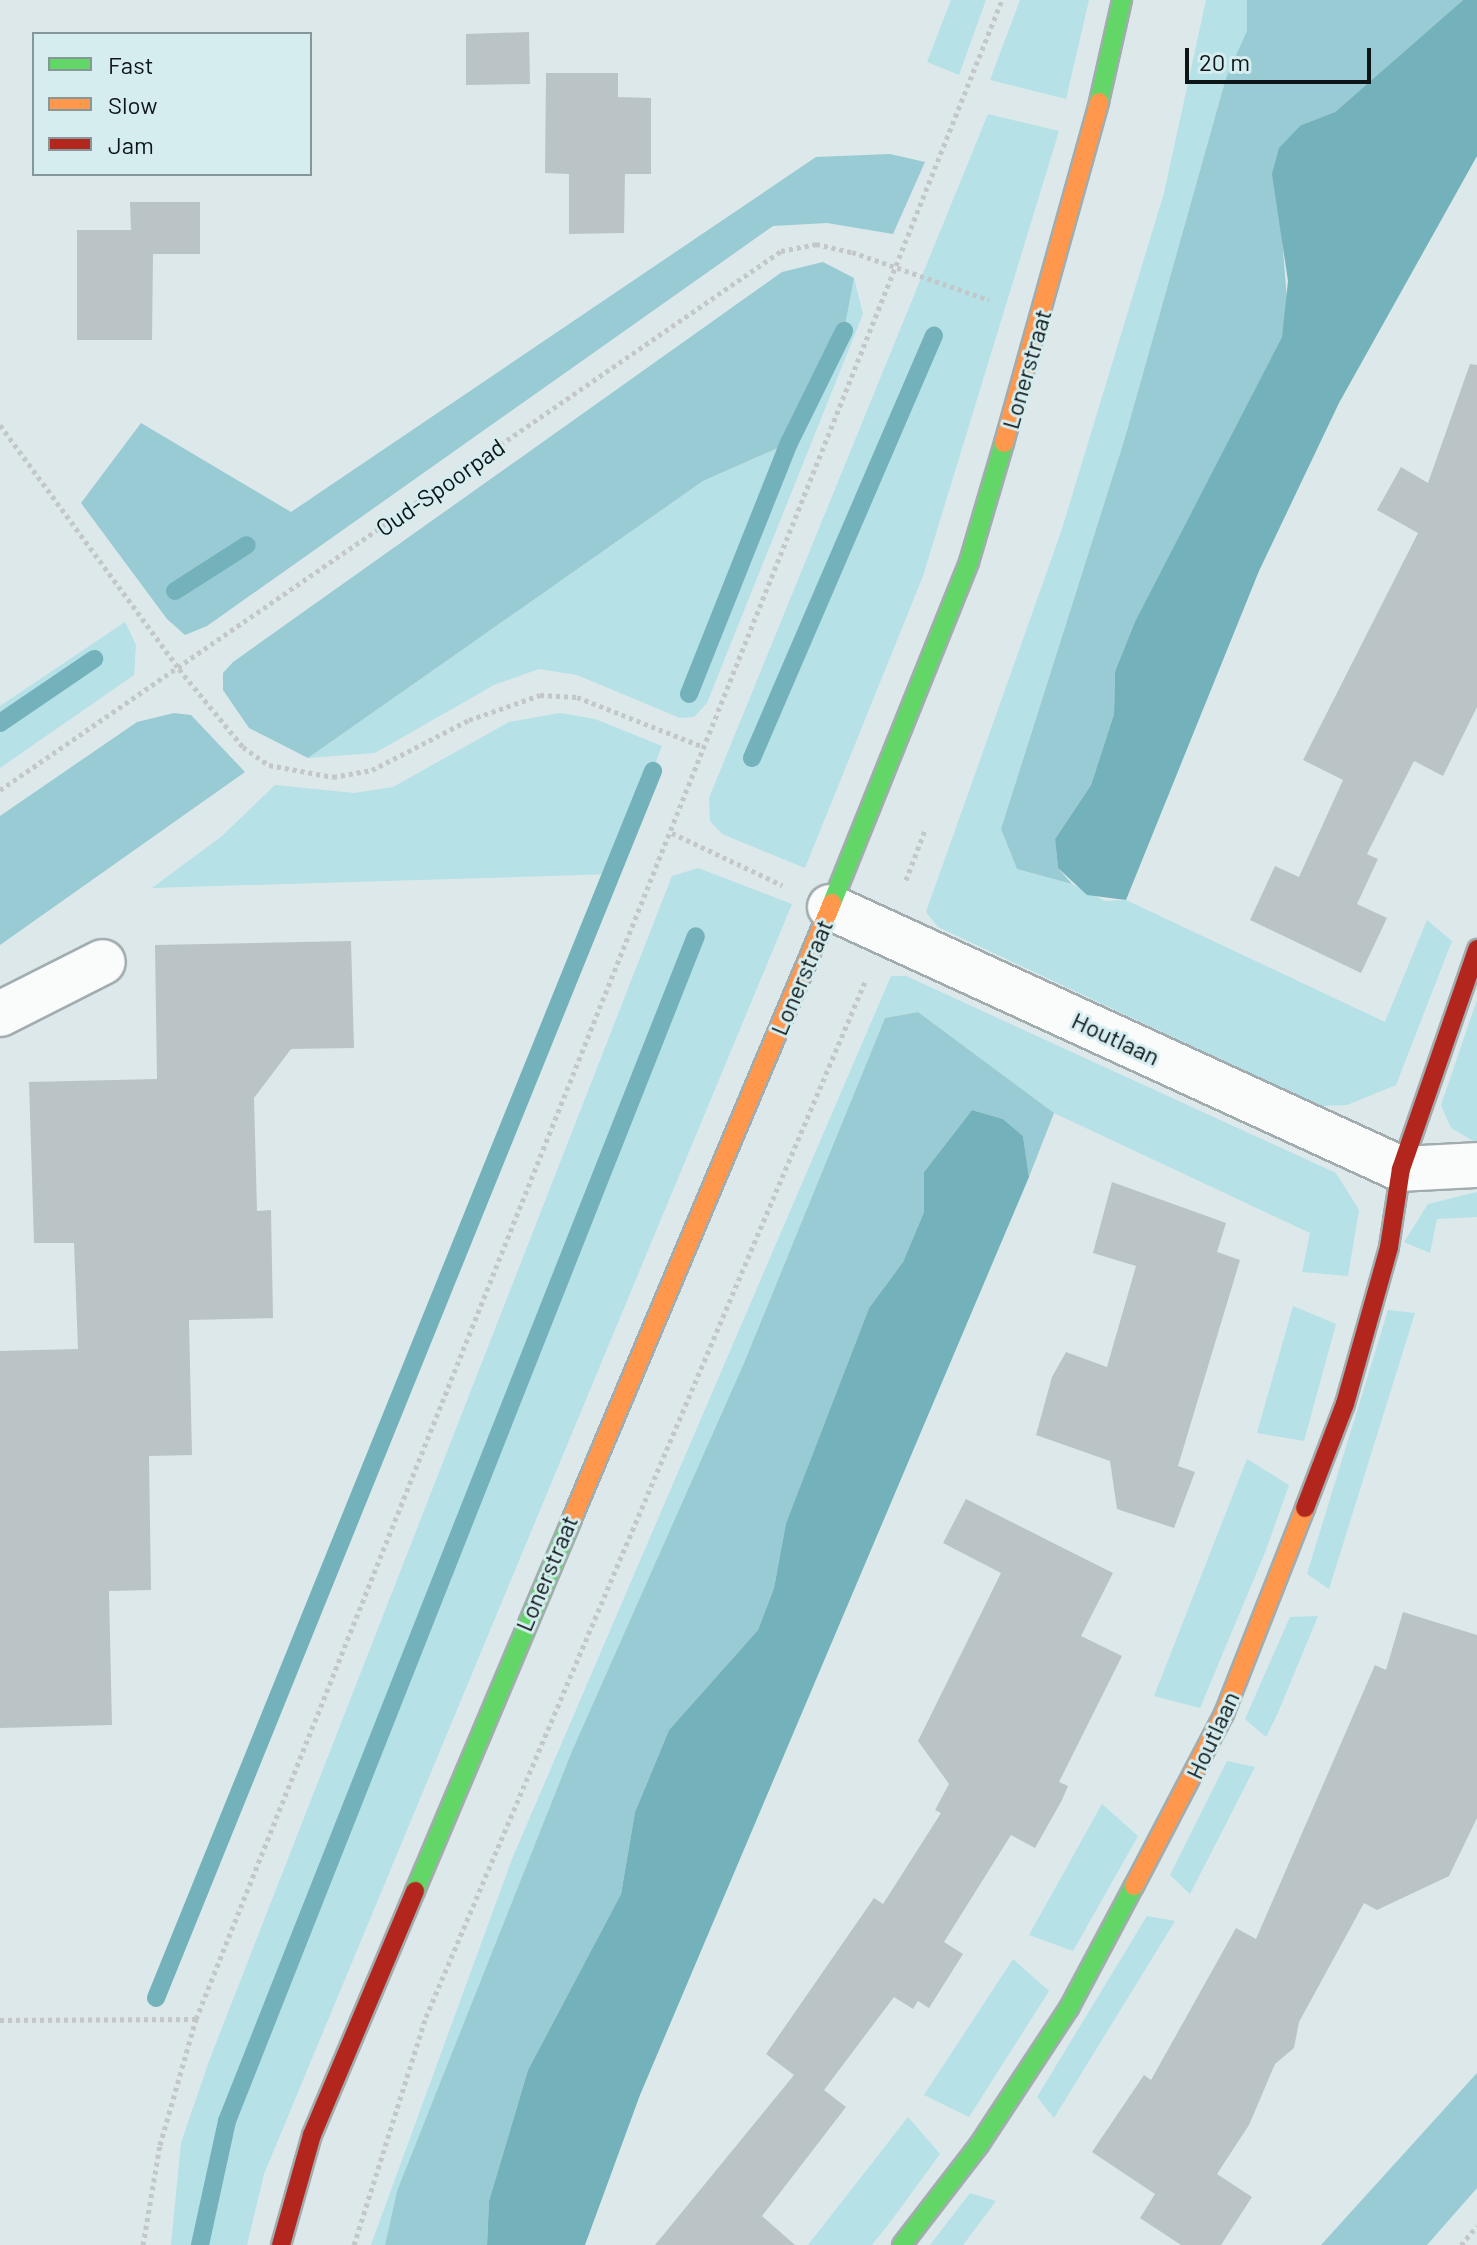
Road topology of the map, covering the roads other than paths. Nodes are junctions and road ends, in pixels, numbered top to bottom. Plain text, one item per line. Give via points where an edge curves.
1 (1122, 0) edge
2 (830, 907) junction
3 (1477, 949) edge
4 (103, 962) dead end
5 (0, 1014) edge
6 (1477, 1165) edge
7 (1401, 1169) junction
8 (281, 2245) edge
9 (902, 2245) edge

1 - 2 street, Lonerstraat via 1082,178 969,562
2 - 7 street, Houtlaan
2 - 8 street, Lonerstraat via 318,2120
3 - 7 street, Houtlaan
4 - 5 street
6 - 7 street, Houtlaan
7 - 9 street, Houtlaan via 1389,1247 1345,1404 1224,1714 1069,2008 979,2145

